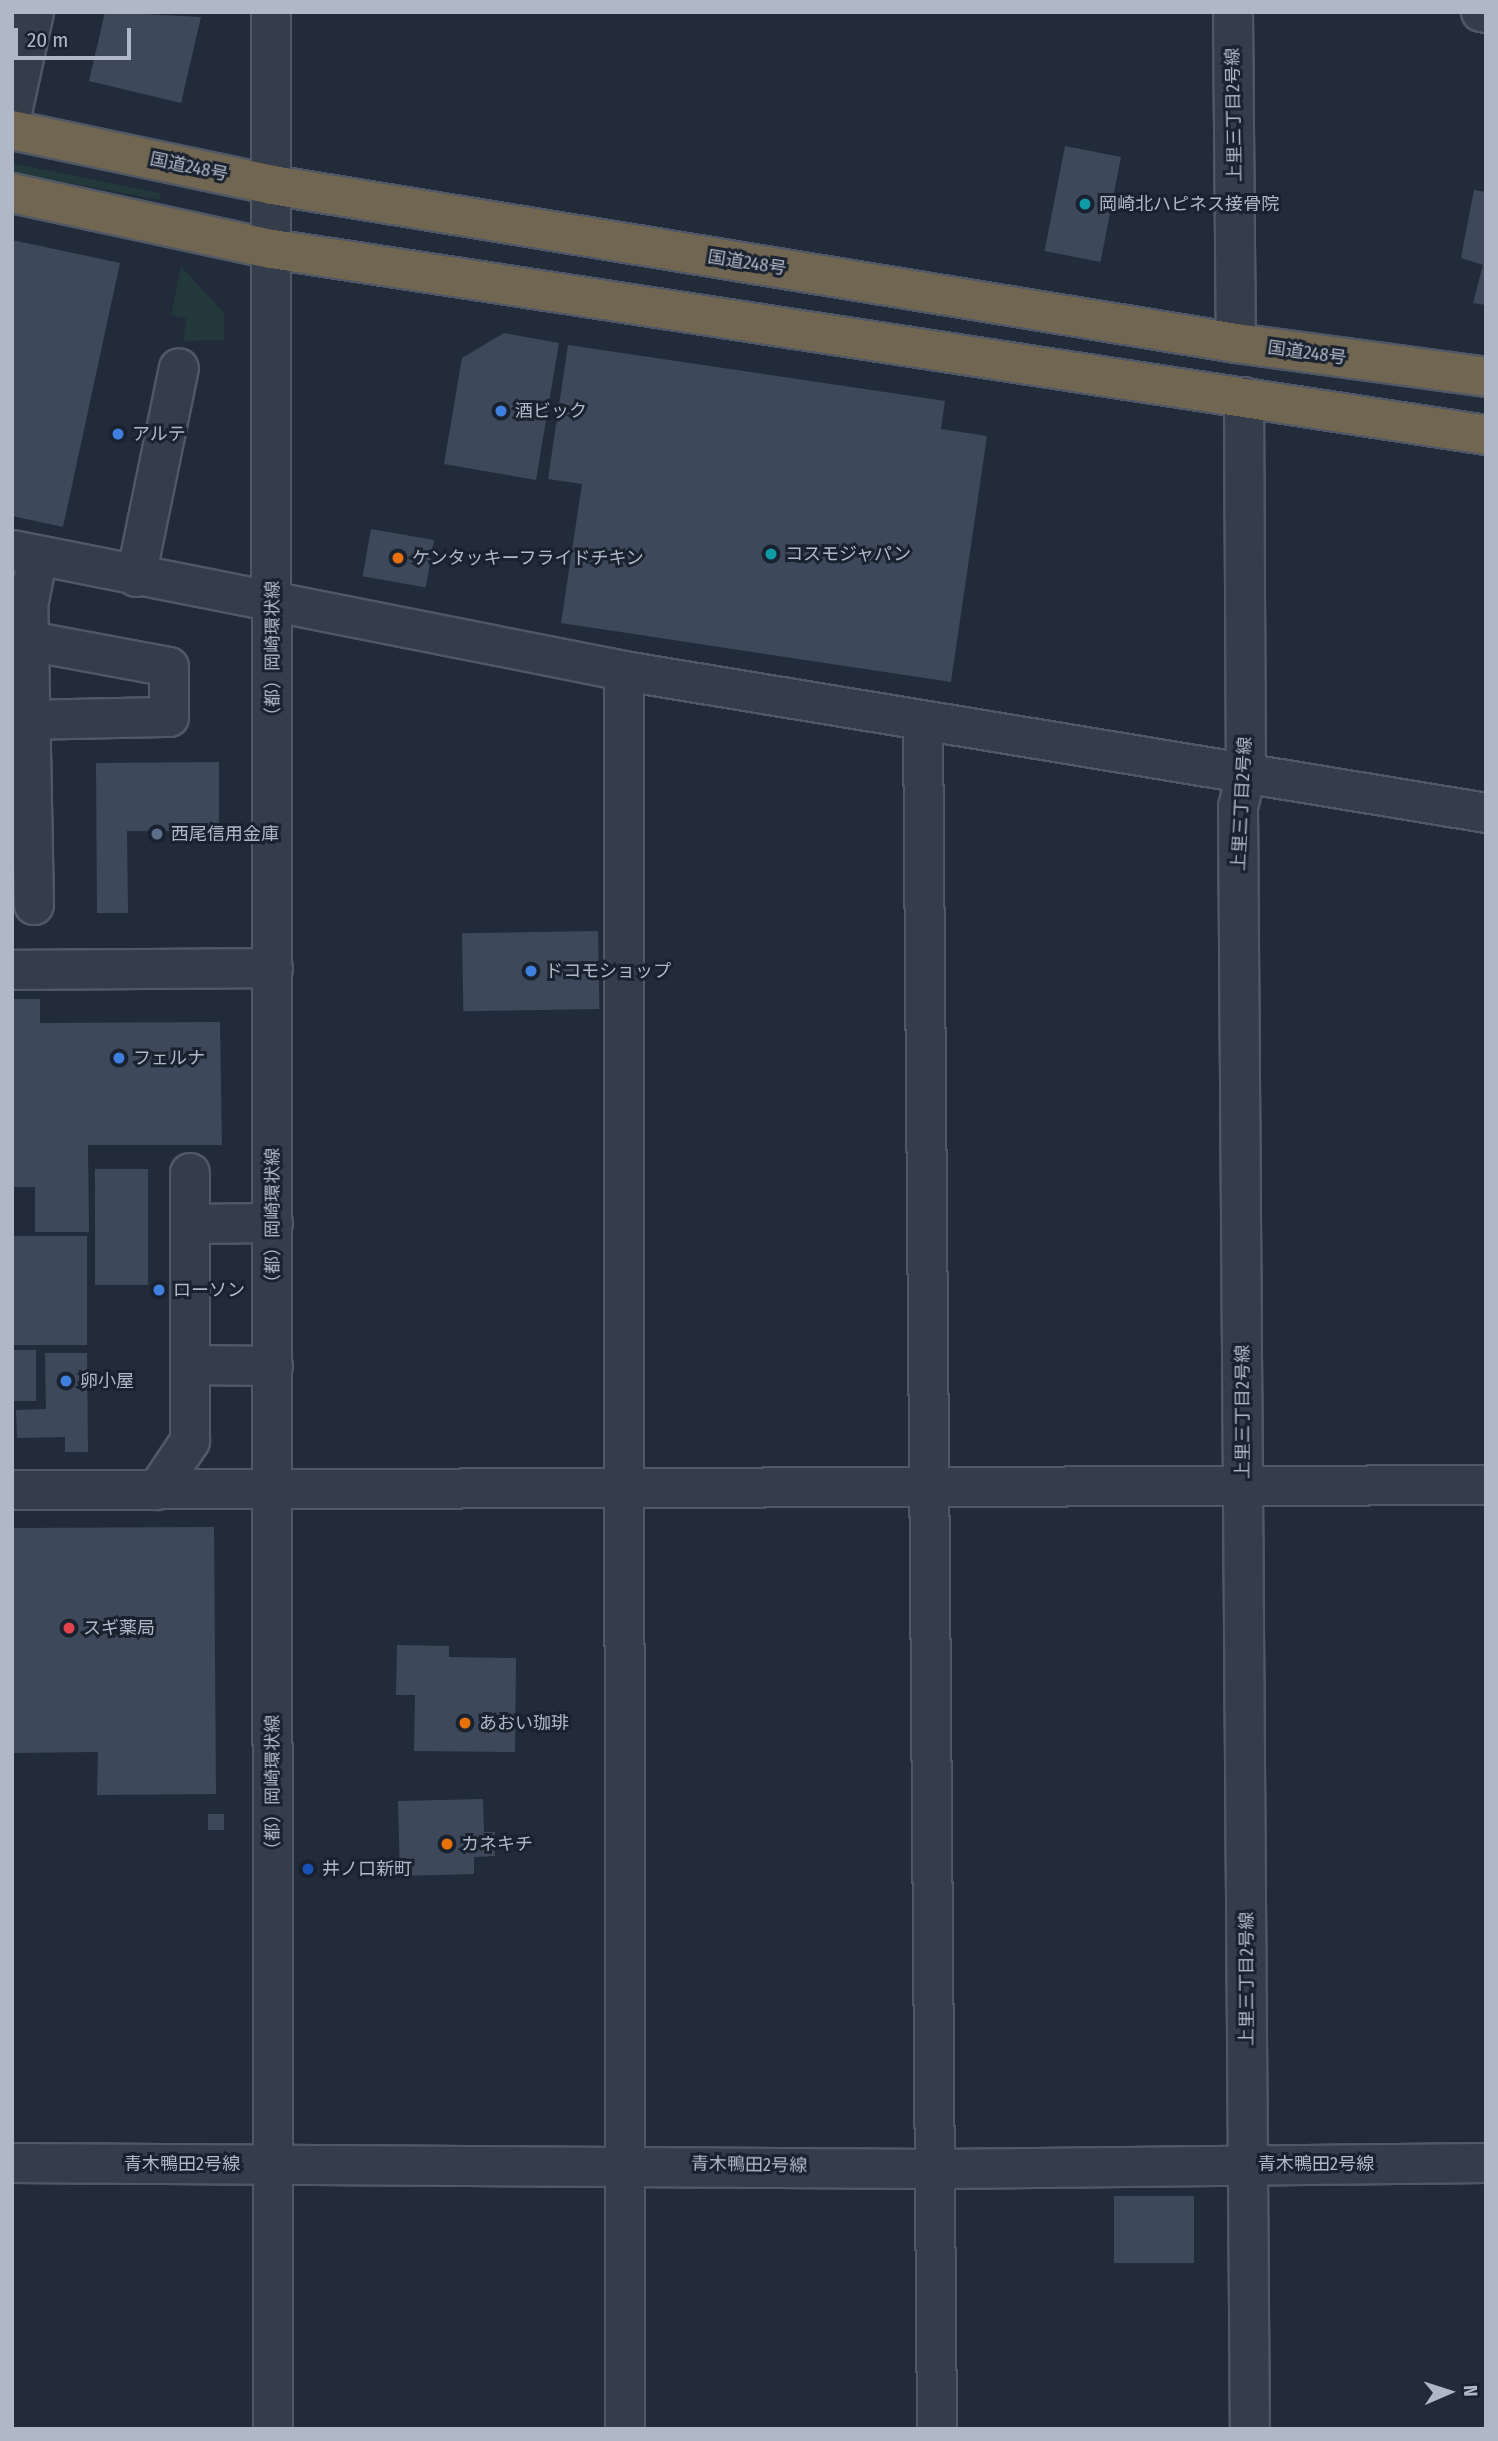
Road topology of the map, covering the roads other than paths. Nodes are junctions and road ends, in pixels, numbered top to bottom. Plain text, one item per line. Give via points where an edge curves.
1 (34, 12) edge
2 (271, 12) edge
3 (1233, 12) edge
4 (12, 113) edge
5 (12, 130) edge
6 (272, 185) junction
7 (12, 193) edge
8 (272, 249) junction
9 (1236, 343) junction
10 (179, 368) dead end
11 (1486, 377) edge
12 (1244, 397) junction
13 (1486, 435) edge
14 (25, 553) edge
15 (136, 577) junction
16 (273, 607) junction
17 (29, 641) junction
18 (624, 671) junction
19 (31, 720) junction
20 (923, 723) junction
21 (1246, 775) junction
22 (22, 776) edge
23 (1486, 813) edge
24 (34, 905) dead end
25 (273, 968) junction
26 (12, 970) edge
27 (190, 1173) dead end
28 (272, 1223) junction
29 (190, 1224) junction
30 (190, 1366) junction
31 (273, 1366) junction
32 (1244, 1485) junction
33 (1486, 1485) edge
34 (625, 1486) junction
35 (931, 1486) junction
36 (273, 1489) junction
37 (12, 1490) edge
38 (157, 1490) junction
39 (12, 2163) edge
40 (629, 2163) junction
41 (1486, 2163) edge
42 (273, 2164) junction
43 (1248, 2165) junction
44 (936, 2169) junction
45 (273, 2429) edge
46 (625, 2429) edge
47 (937, 2429) edge
48 (1250, 2429) edge

1 - 4 street
2 - 6 street, （都）岡崎環状線
3 - 9 street, 上里三丁目2号線
5 - 6 highway, 国道248号
6 - 8 street, （都）岡崎環状線
6 - 9 highway, 国道248号
7 - 8 highway
8 - 12 highway
8 - 16 street, （都）岡崎環状線
9 - 11 highway, 国道248号
10 - 15 street
12 - 13 highway
12 - 21 street, 上里三丁目2号線
14 - 15 street
14 - 17 street
15 - 16 street
16 - 18 street
16 - 25 street, （都）岡崎環状線
17 - 19 street
17 - 19 street via 169,667 169,717
18 - 20 street
18 - 34 street
19 - 22 street
20 - 21 street
20 - 35 street
21 - 23 street
21 - 32 street, 上里三丁目2号線 via 1238,807
22 - 24 street
25 - 26 street
25 - 28 street, （都）岡崎環状線
27 - 29 street
28 - 29 street
28 - 31 street, （都）岡崎環状線
29 - 30 street
30 - 31 street
30 - 38 street via 190,1441
31 - 36 street, （都）岡崎環状線
32 - 33 street
32 - 35 street
32 - 43 street, 上里三丁目2号線
34 - 35 street
34 - 36 street
34 - 40 street
35 - 44 street
36 - 38 street
36 - 42 street, （都）岡崎環状線
37 - 38 street
39 - 42 street, 青木鴨田2号線
40 - 42 street, 青木鴨田2号線
40 - 44 street, 青木鴨田2号線
40 - 46 street
41 - 43 street, 青木鴨田2号線
42 - 45 street, （都）岡崎環状線
43 - 44 street, 青木鴨田2号線
43 - 48 street, 上里三丁目2号線
44 - 47 street

